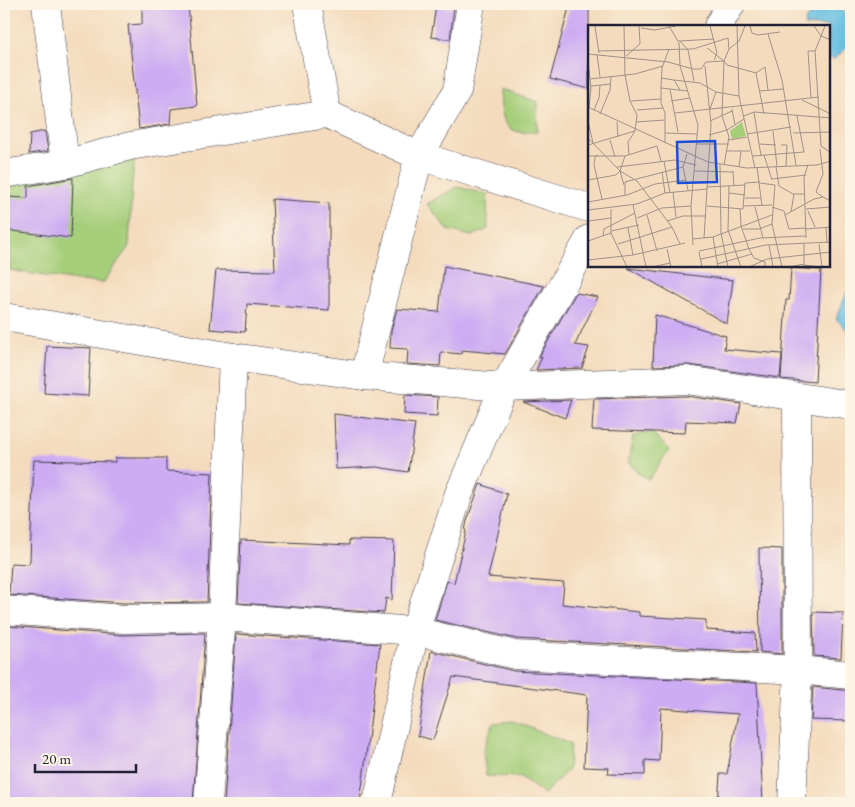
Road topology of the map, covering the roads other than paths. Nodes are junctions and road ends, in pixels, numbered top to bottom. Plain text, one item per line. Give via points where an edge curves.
1 (46, 4) edge
2 (307, 4) edge
3 (471, 4) edge
4 (731, 4) edge
5 (719, 25) edge
6 (327, 114) junction
7 (419, 156) junction
8 (65, 164) junction
9 (4, 174) edge
10 (588, 208) edge
11 (588, 241) edge
12 (4, 318) edge
13 (233, 356) junction
14 (364, 376) junction
15 (504, 387) junction
16 (797, 397) junction
17 (851, 405) edge
18 (4, 610) edge
19 (222, 617) junction
20 (415, 632) junction
21 (798, 670) junction
22 (851, 675) edge
23 (208, 803) edge
24 (377, 803) edge
25 (792, 803) edge

1 - 8 street
2 - 6 street
3 - 7 street via 458,91
4 - 5 street
6 - 7 street
6 - 8 street via 130,146
7 - 10 street
7 - 14 street
8 - 9 street
11 - 15 street
12 - 13 street
13 - 14 street
13 - 19 street
14 - 15 street
15 - 16 street via 687,380
15 - 20 street via 458,496
16 - 17 street
16 - 21 street
18 - 19 street via 124,618
19 - 20 street
19 - 23 street
20 - 21 street via 515,655
20 - 24 street
21 - 22 street
21 - 25 street

